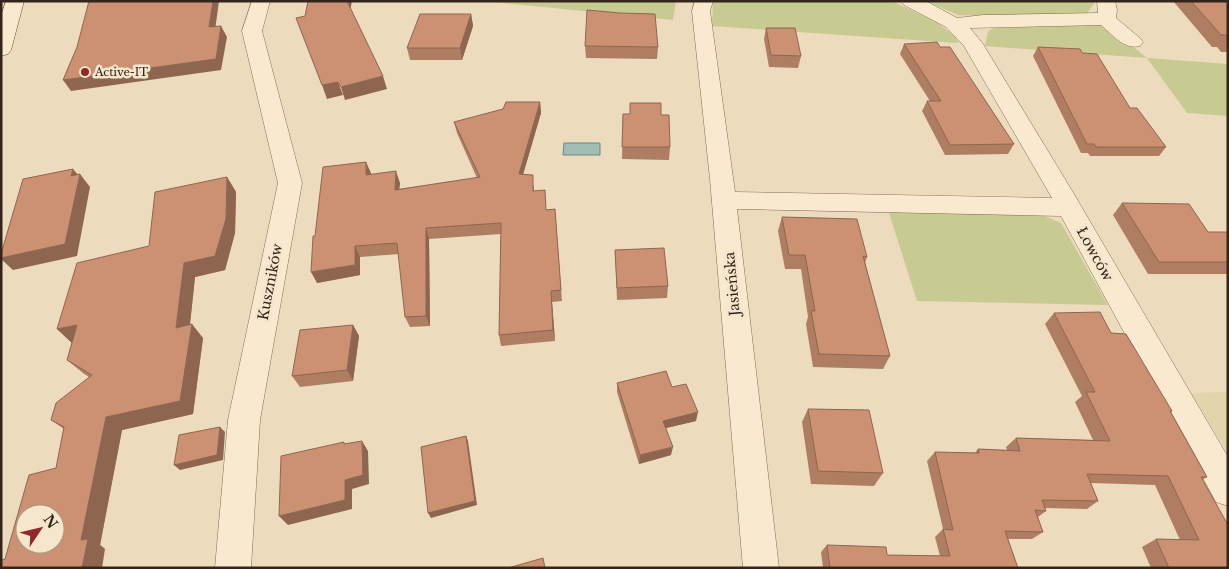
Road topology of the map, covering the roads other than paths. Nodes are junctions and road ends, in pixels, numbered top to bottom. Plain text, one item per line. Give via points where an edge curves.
1 (15, 1) edge
2 (260, 1) edge
3 (704, 1) edge
4 (910, 1) edge
5 (1106, 10) edge
6 (954, 24) junction
7 (1133, 42) dead end
8 (1, 50) edge
9 (724, 200) junction
10 (1068, 207) junction
11 (1228, 490) edge
12 (233, 568) edge
13 (761, 568) edge

1 - 8 street
2 - 12 street, Kuszników via 252,31 290,183 244,420
3 - 9 street, Jasieńska via 701,12 706,65
4 - 6 street, Łowców
5 - 6 street
5 - 7 street
6 - 10 street, Łowców via 972,44
9 - 10 street
9 - 13 street, Jasieńska
10 - 11 street, Łowców

